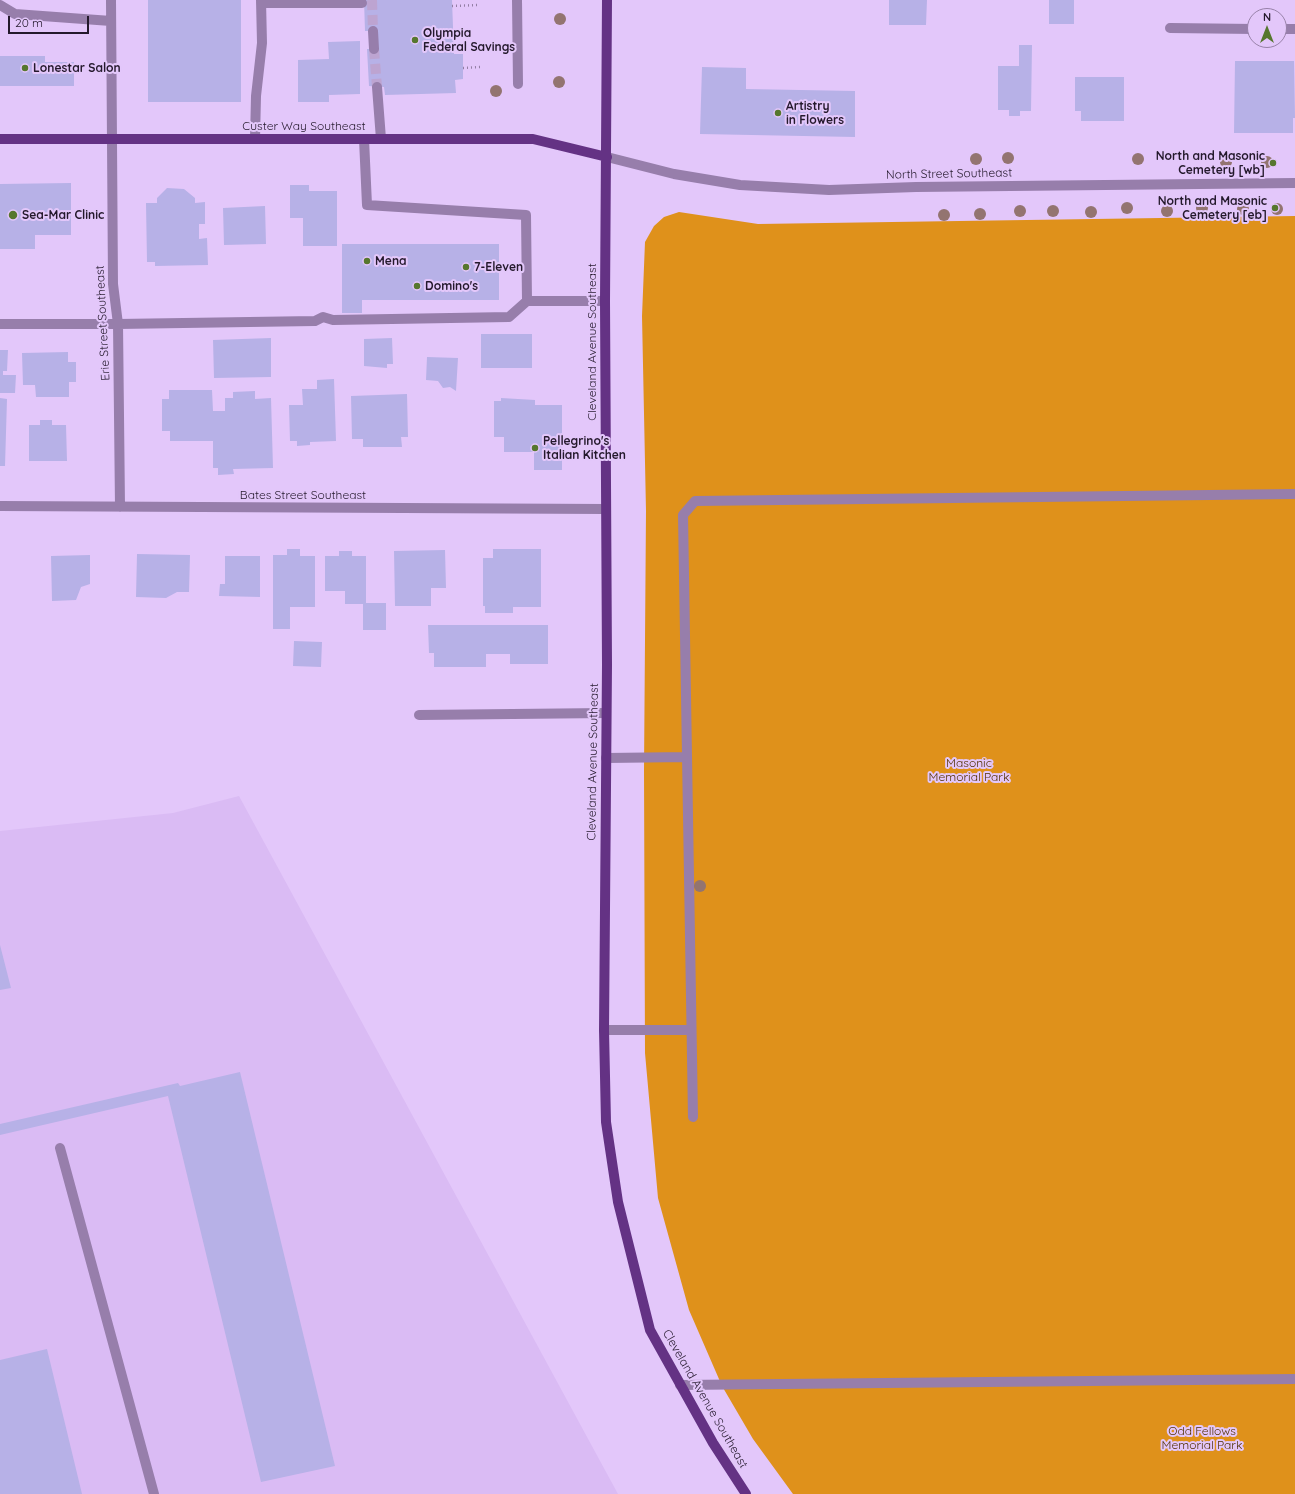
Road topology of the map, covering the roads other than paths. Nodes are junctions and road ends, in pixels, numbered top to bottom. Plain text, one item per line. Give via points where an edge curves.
1 (111, 0) edge
2 (517, 0) edge
3 (607, 0) edge
4 (261, 2) edge
5 (362, 3) dead end
6 (0, 5) edge
7 (111, 21) junction
8 (1170, 28) dead end
9 (1247, 29) edge
10 (373, 31) tunnel mouth
11 (374, 49) tunnel mouth
12 (518, 84) dead end
13 (377, 87) tunnel mouth
14 (113, 138) junction
15 (255, 139) junction
16 (364, 139) junction
17 (381, 139) junction
18 (0, 140) edge
19 (606, 157) junction
20 (1295, 183) edge
21 (527, 301) junction
22 (605, 301) junction
23 (0, 324) edge
24 (118, 324) junction
25 (1295, 494) edge
26 (0, 506) edge
27 (120, 507) junction
28 (605, 509) junction
29 (606, 713) junction
30 (419, 715) dead end
31 (687, 757) junction
32 (606, 758) junction
33 (604, 1030) junction
34 (691, 1030) junction
35 (693, 1117) dead end
36 (60, 1148) dead end
37 (1295, 1379) edge
38 (680, 1385) junction
39 (154, 1494) edge
40 (746, 1494) edge

1 - 7 street, Erie Street Southeast
2 - 12 street
3 - 19 main road, Cleveland Avenue Southeast
4 - 5 street
4 - 15 street via 262,43 256,96
6 - 7 street via 15,14
7 - 14 street, Erie Street Southeast
8 - 9 street
10 - 11 street
13 - 17 street
14 - 15 main road, Custer Way Southeast
14 - 18 main road, Custer Way Southeast
14 - 24 street, Erie Street Southeast via 113,284
15 - 16 main road, Custer Way Southeast
16 - 17 main road, Custer Way Southeast
16 - 21 street via 367,205 526,215
17 - 19 main road, Custer Way Southeast via 533,139
19 - 20 street, North Street Southeast via 674,174 740,185 829,190
19 - 22 main road, Cleveland Avenue Southeast
21 - 22 street
21 - 24 street via 509,317 332,320 323,317 315,321
22 - 28 main road, Cleveland Avenue Southeast
23 - 24 street
24 - 27 street, Erie Street Southeast
25 - 31 street via 696,501 683,515
26 - 27 street, Bates Street Southeast
27 - 28 street, Bates Street Southeast
28 - 29 main road, Cleveland Avenue Southeast
29 - 30 street
29 - 32 main road, Cleveland Avenue Southeast
31 - 32 street
31 - 34 street
32 - 33 main road, Cleveland Avenue Southeast
33 - 34 street
33 - 38 main road, Cleveland Avenue Southeast via 606,1122 618,1202 650,1330
34 - 35 street
36 - 39 street
37 - 38 street
38 - 40 main road, Cleveland Avenue Southeast

